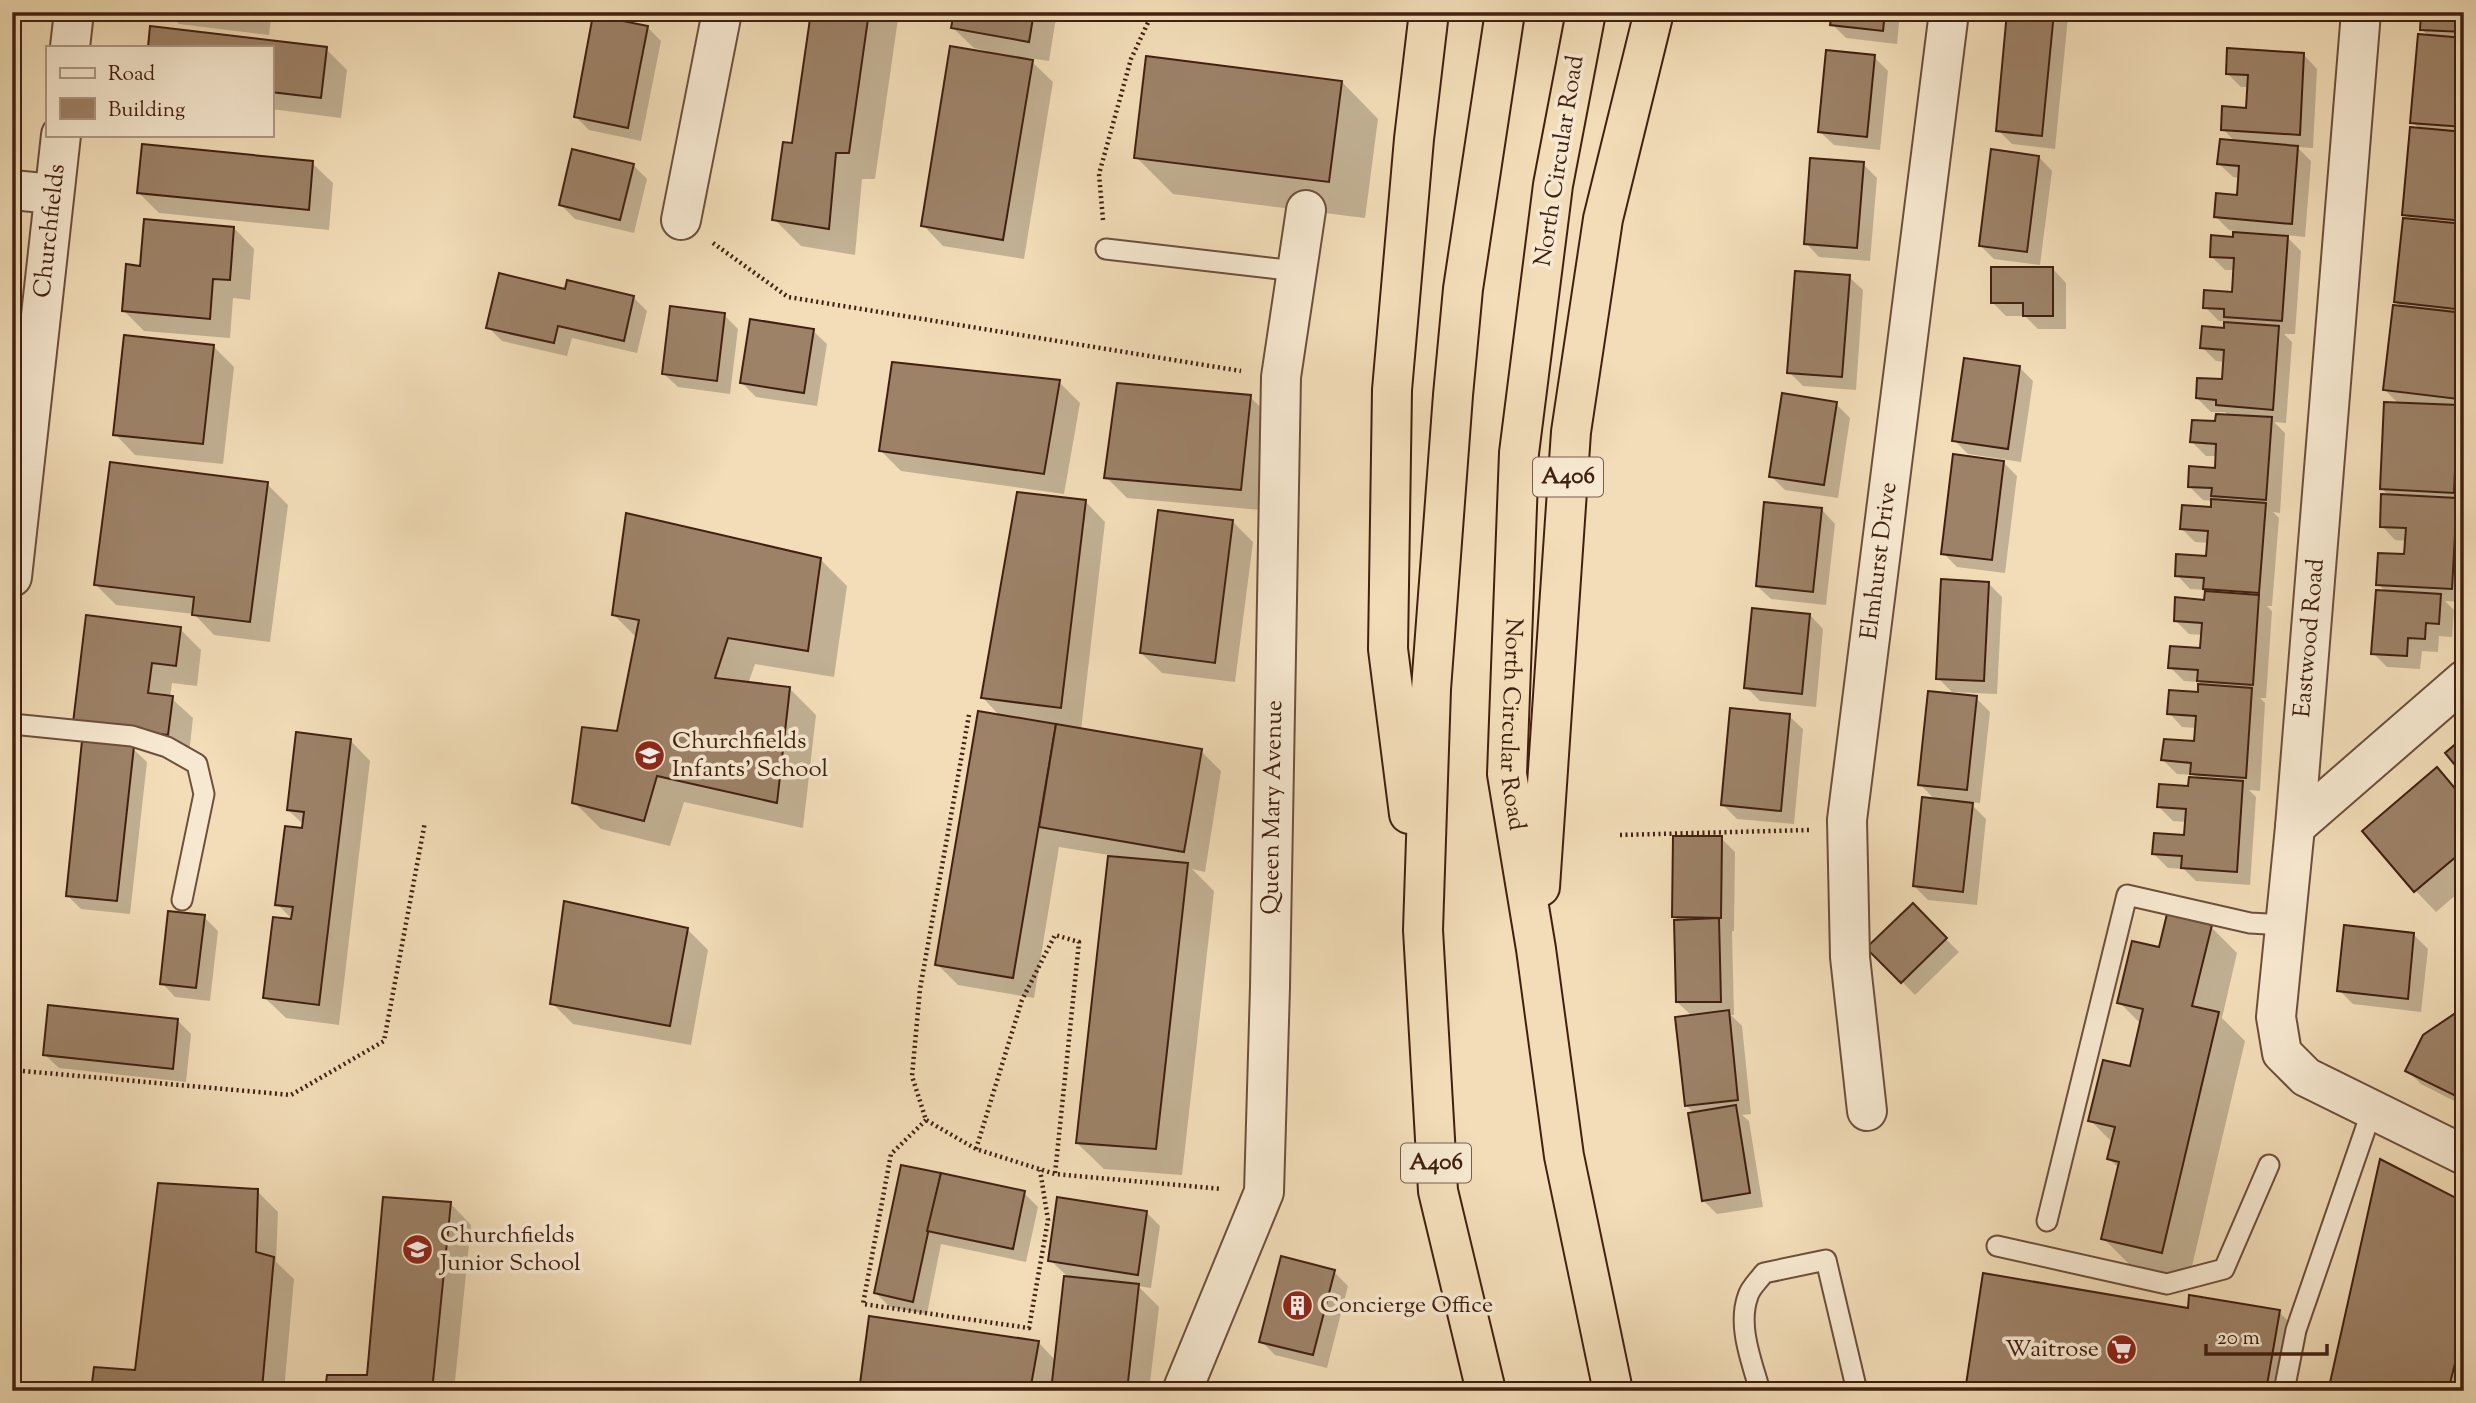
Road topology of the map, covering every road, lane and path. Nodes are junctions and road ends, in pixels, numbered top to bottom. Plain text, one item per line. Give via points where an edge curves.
1 (74, 12) edge
2 (722, 12) edge
3 (1153, 12) edge
4 (1429, 12) edge
5 (1505, 12) edge
6 (1586, 12) edge
7 (1654, 12) edge
8 (1949, 12) edge
9 (2361, 12) edge
10 (71, 46) edge
11 (61, 136) edge
12 (12, 190) edge
13 (54, 194) junction
14 (1306, 210) dead end
15 (681, 220) joint
16 (1105, 249) joint
17 (1296, 271) junction
18 (1281, 377) junction
19 (12, 577) edge
20 (2464, 680) edge
21 (969, 715) dead end
22 (12, 724) edge
23 (1847, 820) junction
24 (425, 822) dead end
25 (2295, 827) junction
26 (1619, 835) dead end
27 (182, 900) dead end
28 (2285, 925) junction
29 (1423, 930) junction
30 (1536, 949) junction
31 (12, 1070) edge
32 (2372, 1110) junction
33 (1867, 1111) dead end
34 (926, 1120) junction
35 (976, 1149) junction
36 (2464, 1155) edge
37 (2269, 1165) dead end
38 (1040, 1170) junction
39 (1055, 1174) junction
40 (1264, 1192) junction
41 (2047, 1221) dead end
42 (1997, 1246) dead end
43 (1182, 1391) edge
44 (1486, 1391) edge
45 (1613, 1391) edge
46 (1760, 1391) edge
47 (1857, 1391) edge
48 (2284, 1391) edge

1 - 10 street
2 - 15 street
3 - 16 path via 1131,59 1099,174
4 - 29 highway, A406 via 1392,390 1388,649
5 - 29 highway, A406 via 1463,289 1453,395 1431,689
6 - 30 highway, North Circular Road / A406 via 1553,185 1519,453 1507,774
7 - 30 highway, A406 via 1603,219 1572,432
8 - 23 street, Elmhurst Drive
9 - 25 street, Eastwood Road
11 - 13 street, Churchfields
12 - 13 street
13 - 19 street, Churchfields
14 - 17 street, Queen Mary Avenue
15 - 18 path via 789,296
16 - 17 lane
17 - 18 street, Queen Mary Avenue
18 - 40 street, Queen Mary Avenue
20 - 25 street
21 - 34 path via 920,989 912,1076
22 - 27 lane via 132,736 167,747 197,764 204,794
23 - 26 path via 1803,832
23 - 33 street, Elmhurst Drive via 1850,957
24 - 31 path via 384,1041 290,1095
25 - 28 street, Eastwood Road
28 - 32 street, Eastwood Road via 2276,1017 2282,1053 2306,1077
28 - 41 lane via 2250,923 2127,895
29 - 44 highway, A406 via 1438,1191
30 - 45 highway, North Circular Road / A406 via 1564,1156
32 - 36 street, Eastwood Road
32 - 48 lane via 2296,1329
34 - 35 path
34 - 38 path via 891,1154 863,1304 1029,1328 1048,1220
35 - 38 path
35 - 39 path via 1022,1000 1055,935 1079,942
37 - 42 lane via 2224,1269 2167,1284
38 - 39 path
39 - 40 path
40 - 43 street, Queen Mary Avenue
46 - 47 lane via 1746,1338 1748,1296 1764,1273 1826,1260

